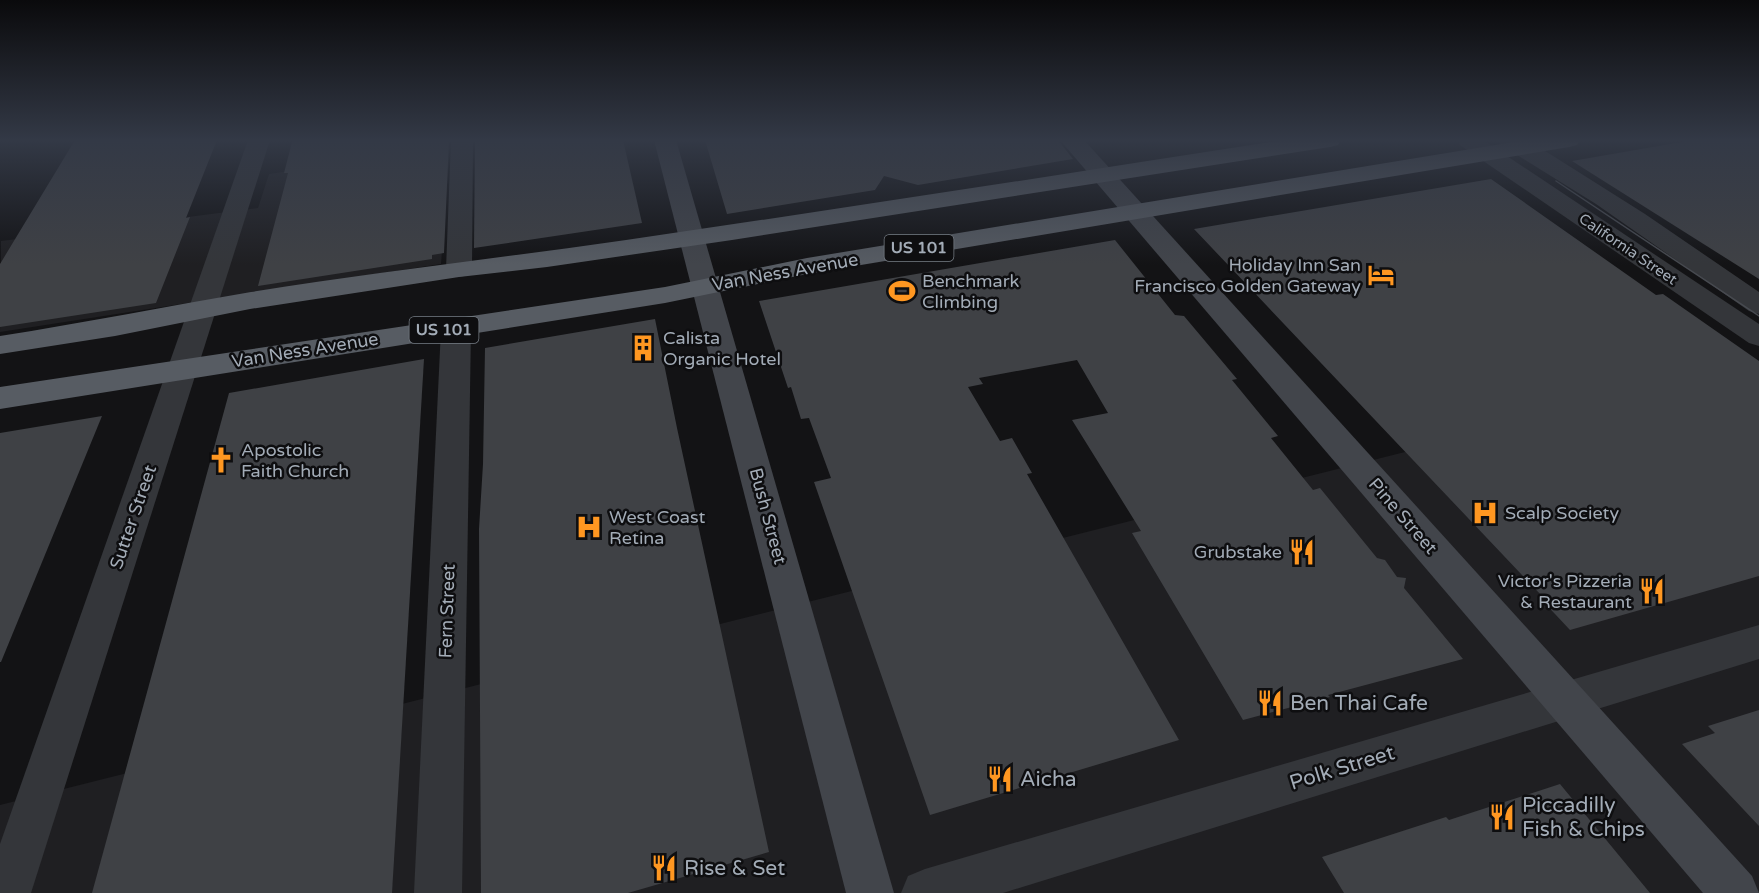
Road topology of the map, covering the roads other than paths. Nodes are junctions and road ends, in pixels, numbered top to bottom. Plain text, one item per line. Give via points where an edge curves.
1 (245, 182) edge
2 (461, 182) edge
3 (675, 182) edge
4 (1064, 182) edge
5 (1107, 182) edge
6 (1301, 182) edge
7 (1546, 182) edge
8 (1562, 182) edge
9 (1134, 212) junction
10 (691, 238) junction
11 (459, 269) junction
12 (705, 286) junction
13 (1759, 305) edge
14 (202, 311) junction
15 (456, 329) junction
16 (1759, 337) edge
17 (0, 345) edge
18 (183, 369) junction
19 (0, 398) edge
20 (1759, 642) edge
21 (1566, 700) junction
22 (7, 893) edge
23 (438, 893) edge
24 (870, 893) edge
25 (925, 893) edge
26 (1735, 893) edge

1 - 14 street, Sutter Street
2 - 11 street
3 - 10 main road, Bush Street
4 - 10 highway, US 101
5 - 9 main road, Pine Street
6 - 9 highway, Van Ness Avenue / US 101
7 - 16 street, California Street
8 - 13 street, California Street via 1651,230
9 - 12 highway, Van Ness Avenue / US 101
9 - 21 main road, Pine Street
10 - 11 highway, US 101
10 - 12 main road, Bush Street
11 - 14 highway, US 101
12 - 15 highway, Van Ness Avenue / US 101
12 - 24 main road, Bush Street
14 - 17 highway, US 101
14 - 18 street, Sutter Street
15 - 18 highway, Van Ness Avenue / US 101
15 - 23 street, Fern Street
18 - 19 highway, Van Ness Avenue / US 101
18 - 22 street, Sutter Street
20 - 21 street, Polk Street
21 - 25 street, Polk Street
21 - 26 main road, Pine Street

